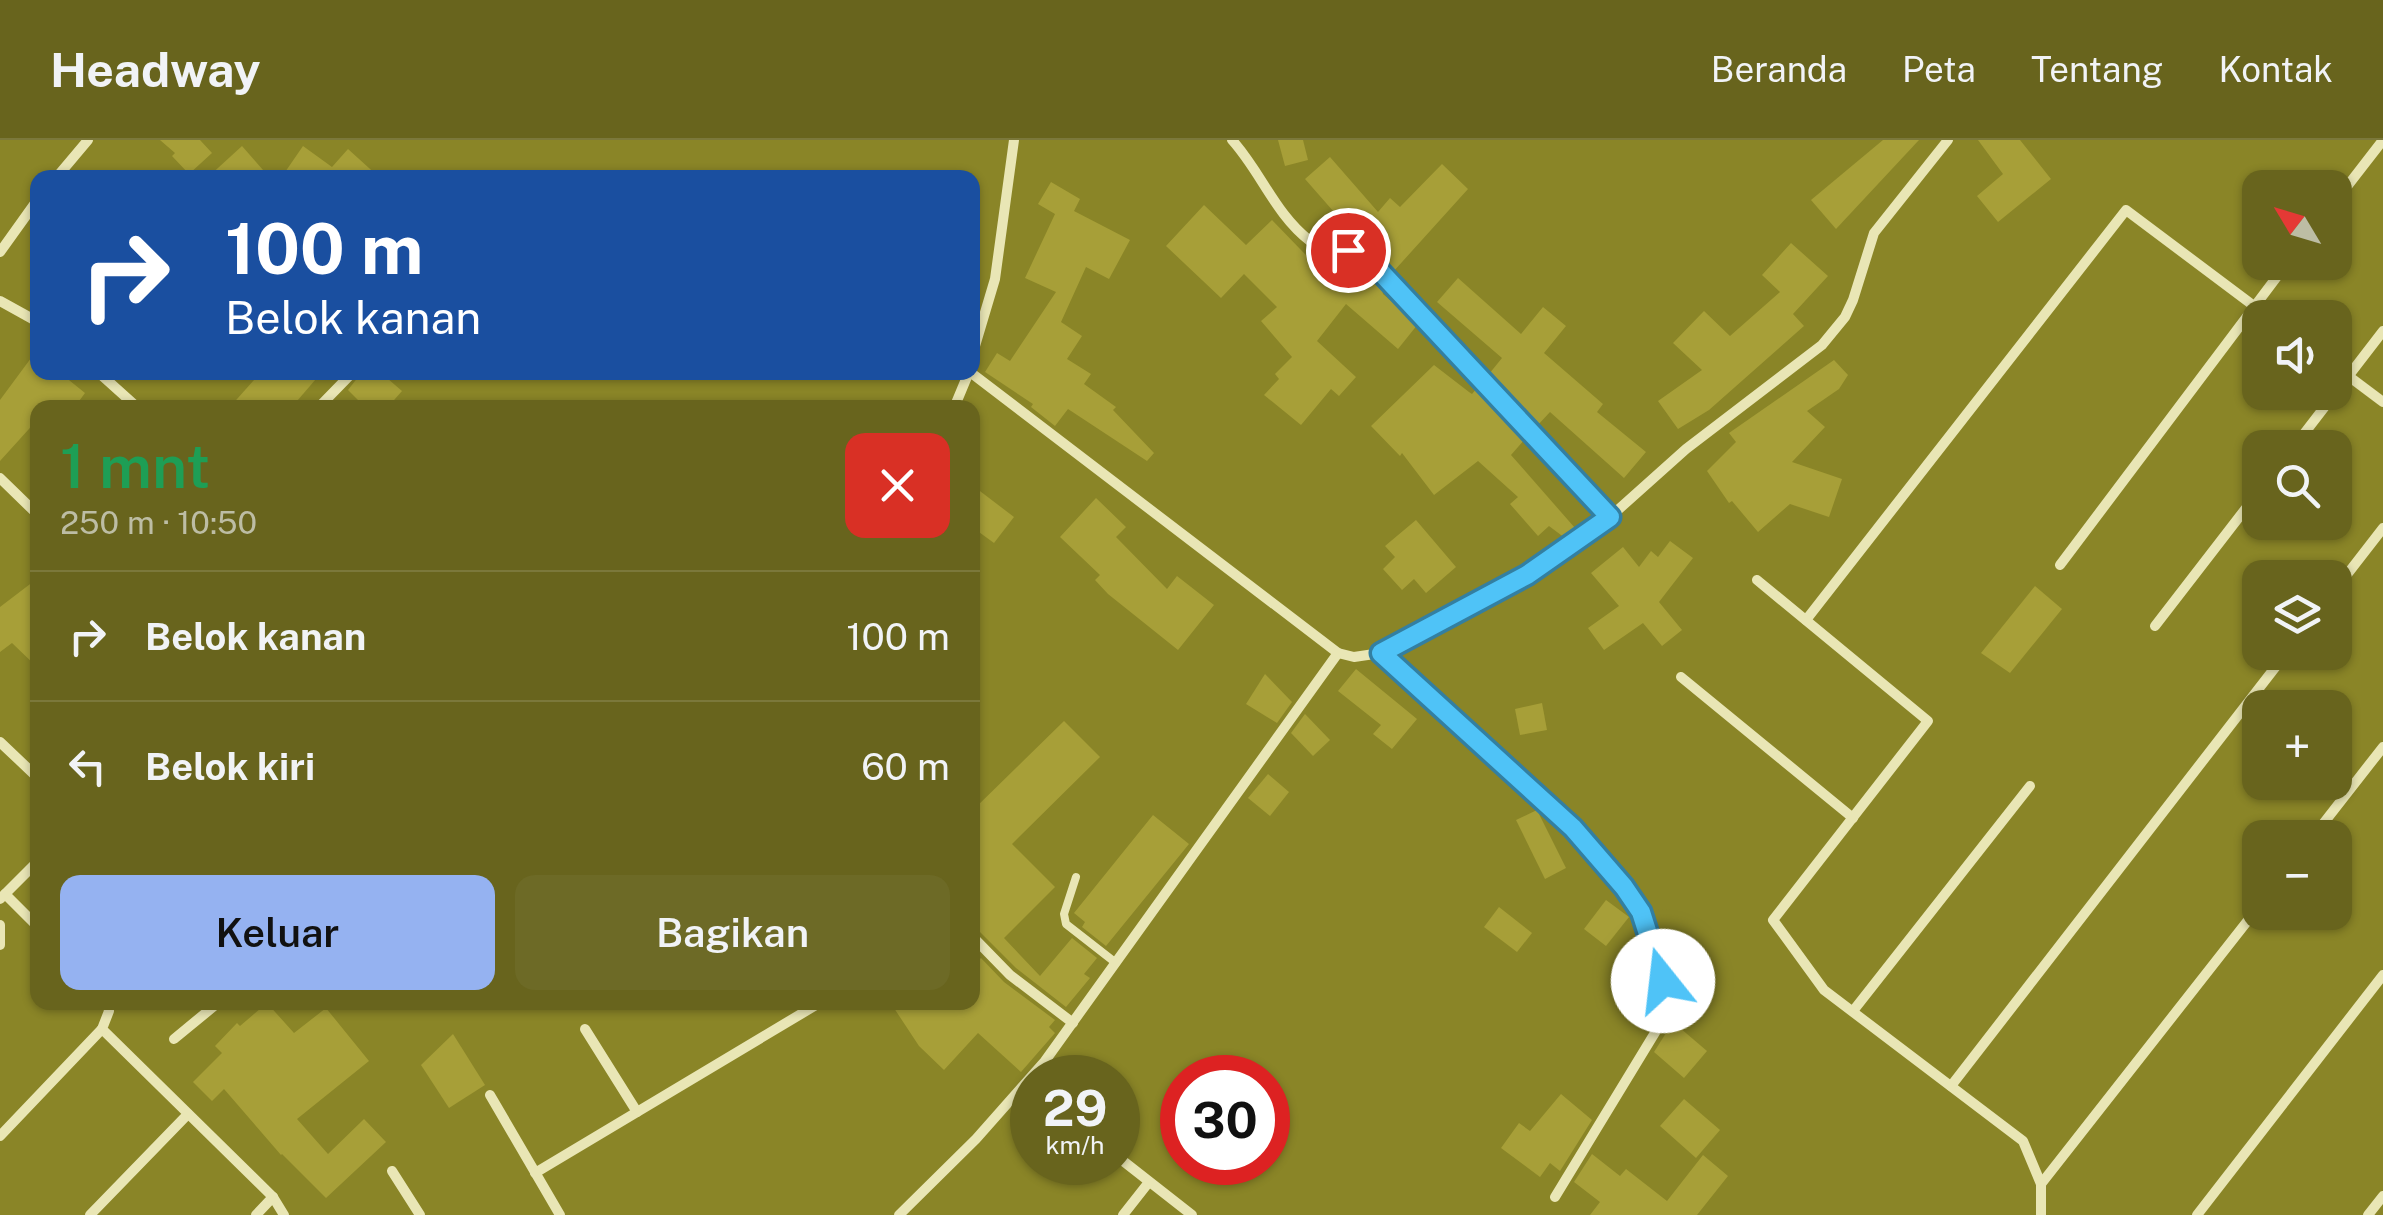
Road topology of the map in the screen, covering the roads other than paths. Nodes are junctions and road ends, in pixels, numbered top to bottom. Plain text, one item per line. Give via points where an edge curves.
1 (88, 140) edge
2 (1014, 140) edge
3 (1232, 140) edge
4 (1948, 140) edge
5 (2383, 140) edge
6 (63, 170) edge
7 (2352, 180) edge
8 (30, 210) edge
9 (0, 252) edge
10 (2247, 300) edge
11 (0, 301) edge
12 (30, 318) edge
13 (2242, 323) edge
14 (980, 328) edge
15 (2383, 331) edge
16 (2352, 371) edge
17 (2352, 379) edge
18 (107, 380) edge
19 (345, 380) edge
20 (979, 380) edge
21 (129, 400) edge
22 (326, 400) edge
23 (2383, 402) edge
24 (2322, 410) edge
25 (2307, 430) edge
26 (0, 478) edge
27 (30, 507) edge
28 (2242, 513) edge
29 (1610, 517) junction
30 (2383, 528) edge
31 (2060, 565) dead end
32 (2352, 568) edge
33 (1757, 580) dead end
34 (1806, 620) junction
35 (2155, 626) dead end
36 (1381, 653) junction
37 (1338, 654) junction
38 (2273, 670) edge
39 (1681, 677) dead end
40 (0, 742) edge
41 (2383, 747) edge
42 (30, 770) edge
43 (2030, 786) dead end
44 (1853, 818) junction
45 (2326, 820) edge
46 (30, 869) edge
47 (1076, 877) dead end
48 (3, 897) edge
49 (30, 920) edge
50 (0, 926) edge
51 (2242, 927) edge
52 (980, 944) edge
53 (0, 945) edge
54 (1116, 964) junction
55 (2383, 975) edge
56 (109, 1010) edge
57 (209, 1010) edge
58 (809, 1010) edge
59 (1853, 1011) junction
60 (1072, 1023) junction
61 (102, 1029) junction
62 (584, 1029) dead end
63 (174, 1039) dead end
64 (1050, 1055) edge
65 (1951, 1086) junction
66 (490, 1096) dead end
67 (1010, 1106) edge
68 (637, 1112) junction
69 (188, 1114) junction
70 (0, 1136) edge
71 (392, 1170) dead end
72 (535, 1173) junction
73 (1140, 1175) edge
74 (1149, 1182) junction
75 (2042, 1184) junction
76 (1555, 1196) dead end
77 (2383, 1196) edge
78 (273, 1197) junction
79 (90, 1215) edge
80 (256, 1215) edge
81 (284, 1215) edge
82 (420, 1215) edge
83 (560, 1215) edge
84 (899, 1215) edge
85 (1123, 1215) edge
86 (1192, 1215) edge
87 (2041, 1215) edge
88 (2197, 1215) edge
89 (2368, 1215) edge

1 - 6 street
2 - 14 street via 994,279
3 - 29 street via 1308,239 1362,255 1375,266
4 - 29 street via 1874,233 1853,300 1833,334
5 - 7 street
8 - 9 street
10 - 34 street via 2126,210
11 - 12 street
13 - 31 street
15 - 16 street
17 - 23 street
18 - 21 street
19 - 22 street
20 - 37 street
24 - 25 street
26 - 27 street
28 - 35 street
29 - 36 street via 1527,575
30 - 32 street
33 - 34 street
34 - 44 street via 1928,721
36 - 37 street
36 - 76 street via 1573,828 1641,912 1656,952 1664,1012
37 - 54 street
38 - 65 street
39 - 44 street
40 - 42 street
41 - 45 street
43 - 59 street
44 - 59 street via 1773,920 1824,990
46 - 48 street
47 - 54 lane via 1066,924
48 - 49 street
50 - 53 street
51 - 75 street
52 - 60 street
54 - 60 street
55 - 88 street
56 - 61 street
57 - 63 street
58 - 68 street
59 - 65 street
60 - 64 street
61 - 69 street
61 - 70 street
62 - 68 street
65 - 75 street via 2023,1141
66 - 72 street
67 - 84 street
68 - 72 street
69 - 78 street
69 - 79 street
71 - 82 street
72 - 83 street
73 - 74 street
74 - 85 street
74 - 86 street
75 - 87 street
77 - 89 street
78 - 80 street
78 - 81 street

